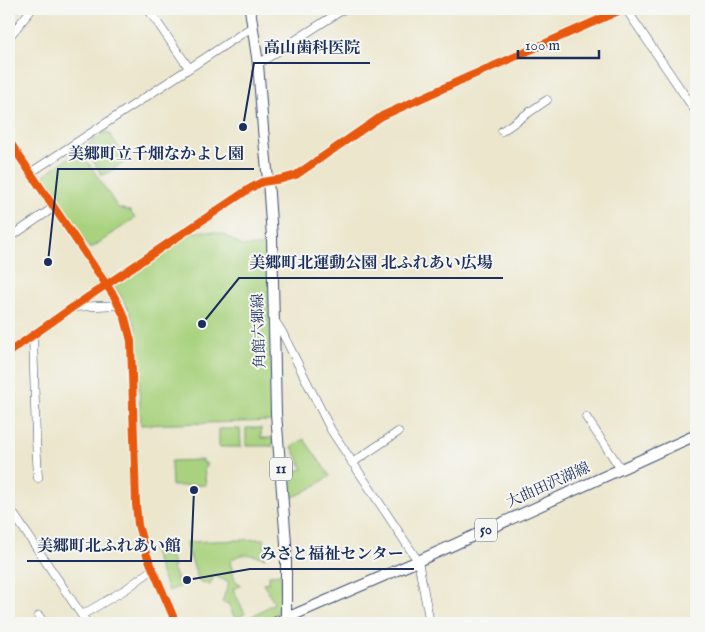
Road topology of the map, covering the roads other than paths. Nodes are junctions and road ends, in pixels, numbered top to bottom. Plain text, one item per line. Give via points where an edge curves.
1 (32, 9) edge
2 (148, 9) edge
3 (250, 9) edge
4 (344, 9) edge
5 (625, 9) edge
6 (253, 27) junction
7 (10, 32) edge
8 (258, 64) junction
9 (189, 68) junction
10 (547, 100) dead end
11 (696, 112) edge
12 (502, 131) dead end
13 (9, 141) edge
14 (30, 173) junction
15 (268, 180) junction
16 (53, 208) junction
17 (9, 238) edge
18 (106, 285) junction
19 (119, 305) junction
20 (72, 307) junction
21 (273, 319) junction
22 (33, 336) junction
23 (9, 352) edge
24 (586, 417) dead end
25 (398, 432) dead end
26 (696, 435) edge
27 (352, 463) junction
28 (621, 469) junction
29 (38, 478) dead end
30 (9, 507) edge
31 (418, 561) junction
32 (153, 569) junction
33 (82, 615) junction
34 (286, 621) edge
35 (87, 623) edge
36 (176, 623) edge
37 (275, 623) edge
38 (430, 623) edge

1 - 7 street
2 - 9 street
3 - 6 main road, 角館六郷線 / 11
4 - 8 street
5 - 11 street
5 - 15 street via 382,116 296,175
6 - 8 main road, 角館六郷線 / 11
6 - 9 street
8 - 15 main road, 角館六郷線 / 11
9 - 14 street
10 - 12 street
13 - 14 street
14 - 16 street
15 - 18 street via 249,188
15 - 21 main road, 角館六郷線 / 11
16 - 17 street
16 - 18 street
18 - 19 street
18 - 20 street
19 - 20 street
19 - 32 street via 130,341 138,525
20 - 22 street
21 - 27 street via 331,430
21 - 34 main road, 角館六郷線 / 11 via 286,543
22 - 23 street
22 - 29 street
24 - 28 street
25 - 27 street
26 - 28 main road, 大曲田沢湖線 / 50
27 - 31 street
28 - 31 main road, 大曲田沢湖線 / 50
30 - 33 street
31 - 34 main road, 大曲田沢湖線 / 50
31 - 38 street
32 - 33 street
32 - 36 street
33 - 35 street
34 - 37 main road, 大曲田沢湖線 / 50

